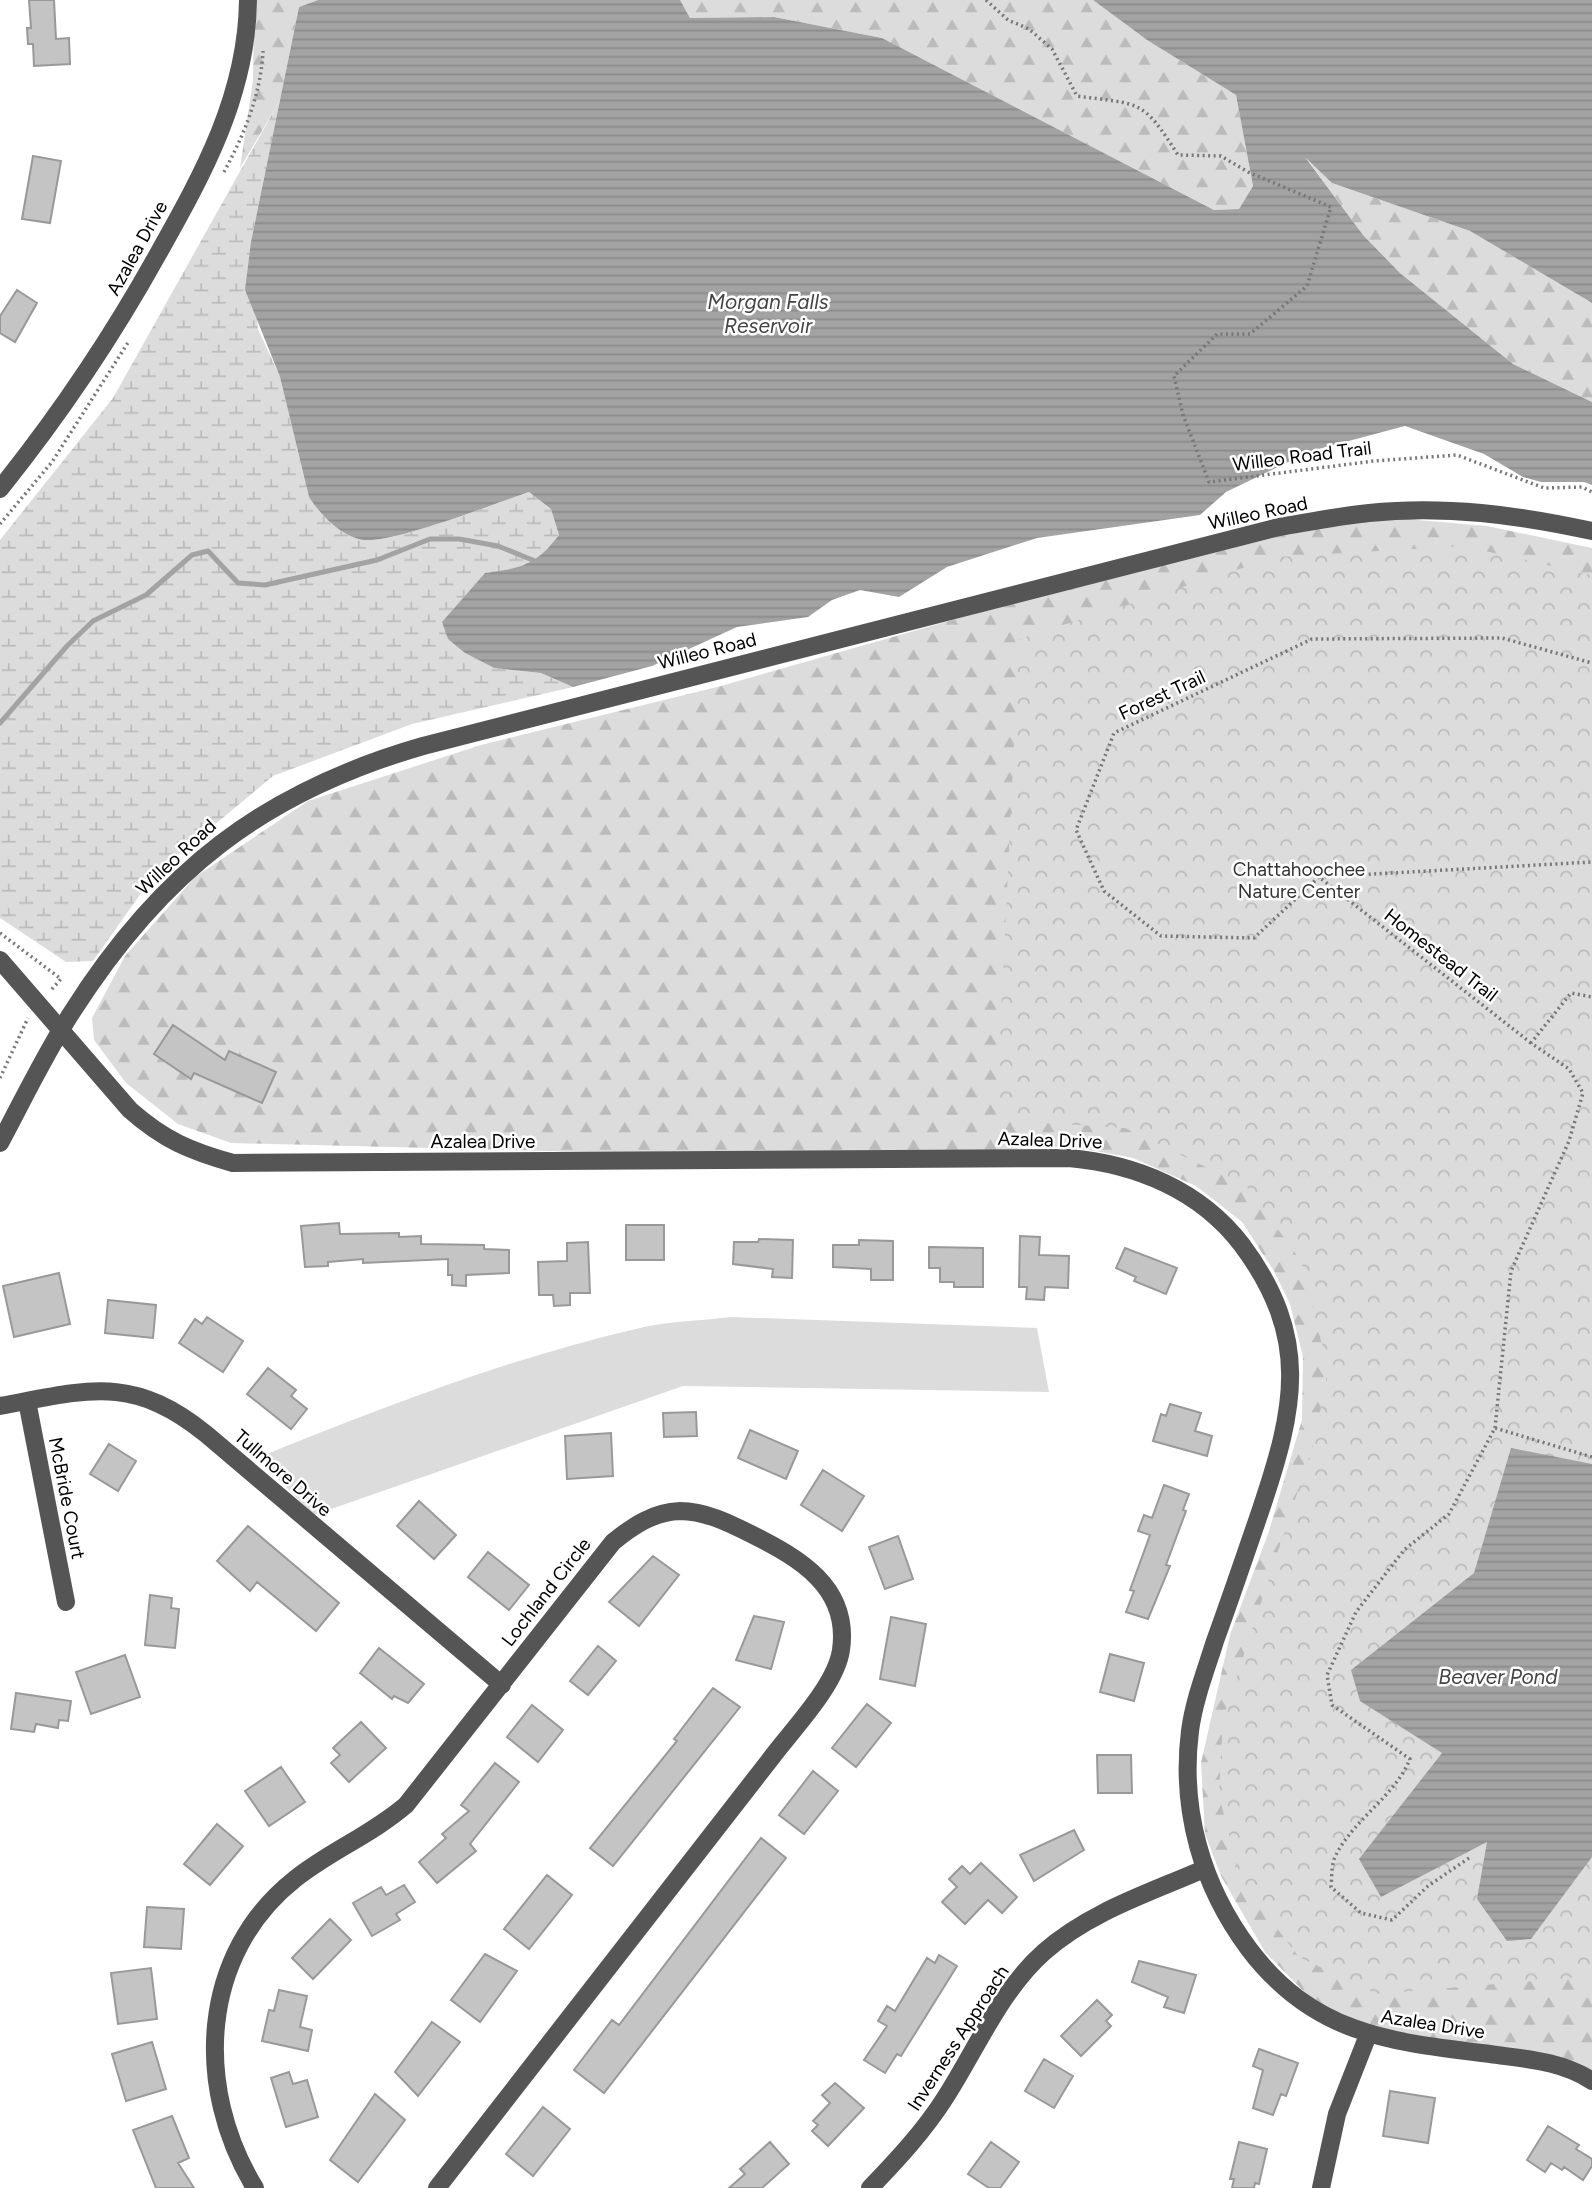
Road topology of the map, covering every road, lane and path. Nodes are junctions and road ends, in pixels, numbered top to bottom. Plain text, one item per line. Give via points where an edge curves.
1 (248, 0) edge
2 (986, 0) edge
3 (0, 488) edge
4 (1592, 492) edge
5 (1592, 531) edge
6 (1592, 663) edge
7 (1592, 862) edge
8 (1319, 877) junction
9 (0, 933) edge
10 (0, 960) edge
11 (1592, 997) edge
12 (39, 1003) junction
13 (61, 1030) junction
14 (1531, 1043) junction
15 (0, 1078) edge
16 (0, 1143) edge
17 (27, 1401) junction
18 (0, 1406) edge
19 (1495, 1428) junction
20 (1592, 1457) edge
21 (66, 1602) dead end
22 (502, 1685) junction
23 (1469, 1858) dead end
24 (1204, 1869) junction
25 (1368, 2035) junction
26 (1592, 2081) edge
27 (255, 2188) edge
28 (438, 2188) edge
29 (870, 2188) edge
30 (1321, 2188) edge

1 - 3 street, Azalea Drive via 238,80 206,166 96,360
2 - 4 path, Willeo Road Trail via 1052,49 1077,96 1137,104 1155,118 1178,155 1221,156 1331,207 1307,286 1250,334 1217,334 1174,376 1183,415 1209,482 1457,455 1544,488 1582,487
5 - 13 street, Willeo Road via 1511,515 1432,511 1370,513 1279,527 387,756 268,809 211,849 145,915
6 - 8 path, Forest Trail via 1502,638 1311,639 1114,733 1076,830 1104,891 1161,936 1254,938
7 - 8 path
8 - 14 path, Homestead Trail
9 - 12 path via 61,979
10 - 12 street, Azalea Drive
11 - 14 path via 1571,993
12 - 13 street, Azalea Drive
12 - 15 path via 22,1027
13 - 16 street, Willeo Road
13 - 24 street, Azalea Drive via 154,1132 190,1152 233,1163 1069,1158 1127,1167 1181,1191 1236,1238 1263,1278 1283,1328 1292,1380 1283,1443 1200,1686 1190,1729 1189,1798
14 - 19 path, Homestead Trail via 1569,1069 1583,1093 1569,1141 1511,1271
17 - 18 street, Tullmore Drive
17 - 21 street, McBride Court
17 - 22 street, Tullmore Drive via 106,1392 144,1396 165,1404
19 - 20 path
19 - 23 path via 1449,1514 1404,1550 1356,1612 1327,1675 1332,1705 1410,1759 1403,1775 1335,1856 1331,1887 1361,1913 1392,1920 1428,1886
22 - 27 street, Lochland Circle via 406,1805 296,1878 240,1941 215,2011 214,2065 230,2133
22 - 28 street, Lochland Circle via 601,1555 627,1531 658,1514 700,1513 787,1552 819,1577 839,1608 841,1651 819,1695
24 - 25 street, Azalea Drive via 1228,1917 1273,1977 1318,2012
24 - 29 street, Inverness Approach via 1094,1917 1041,1954 1010,1991 909,2147
25 - 26 street, Azalea Drive via 1404,2044 1535,2060
25 - 30 street via 1337,2114

